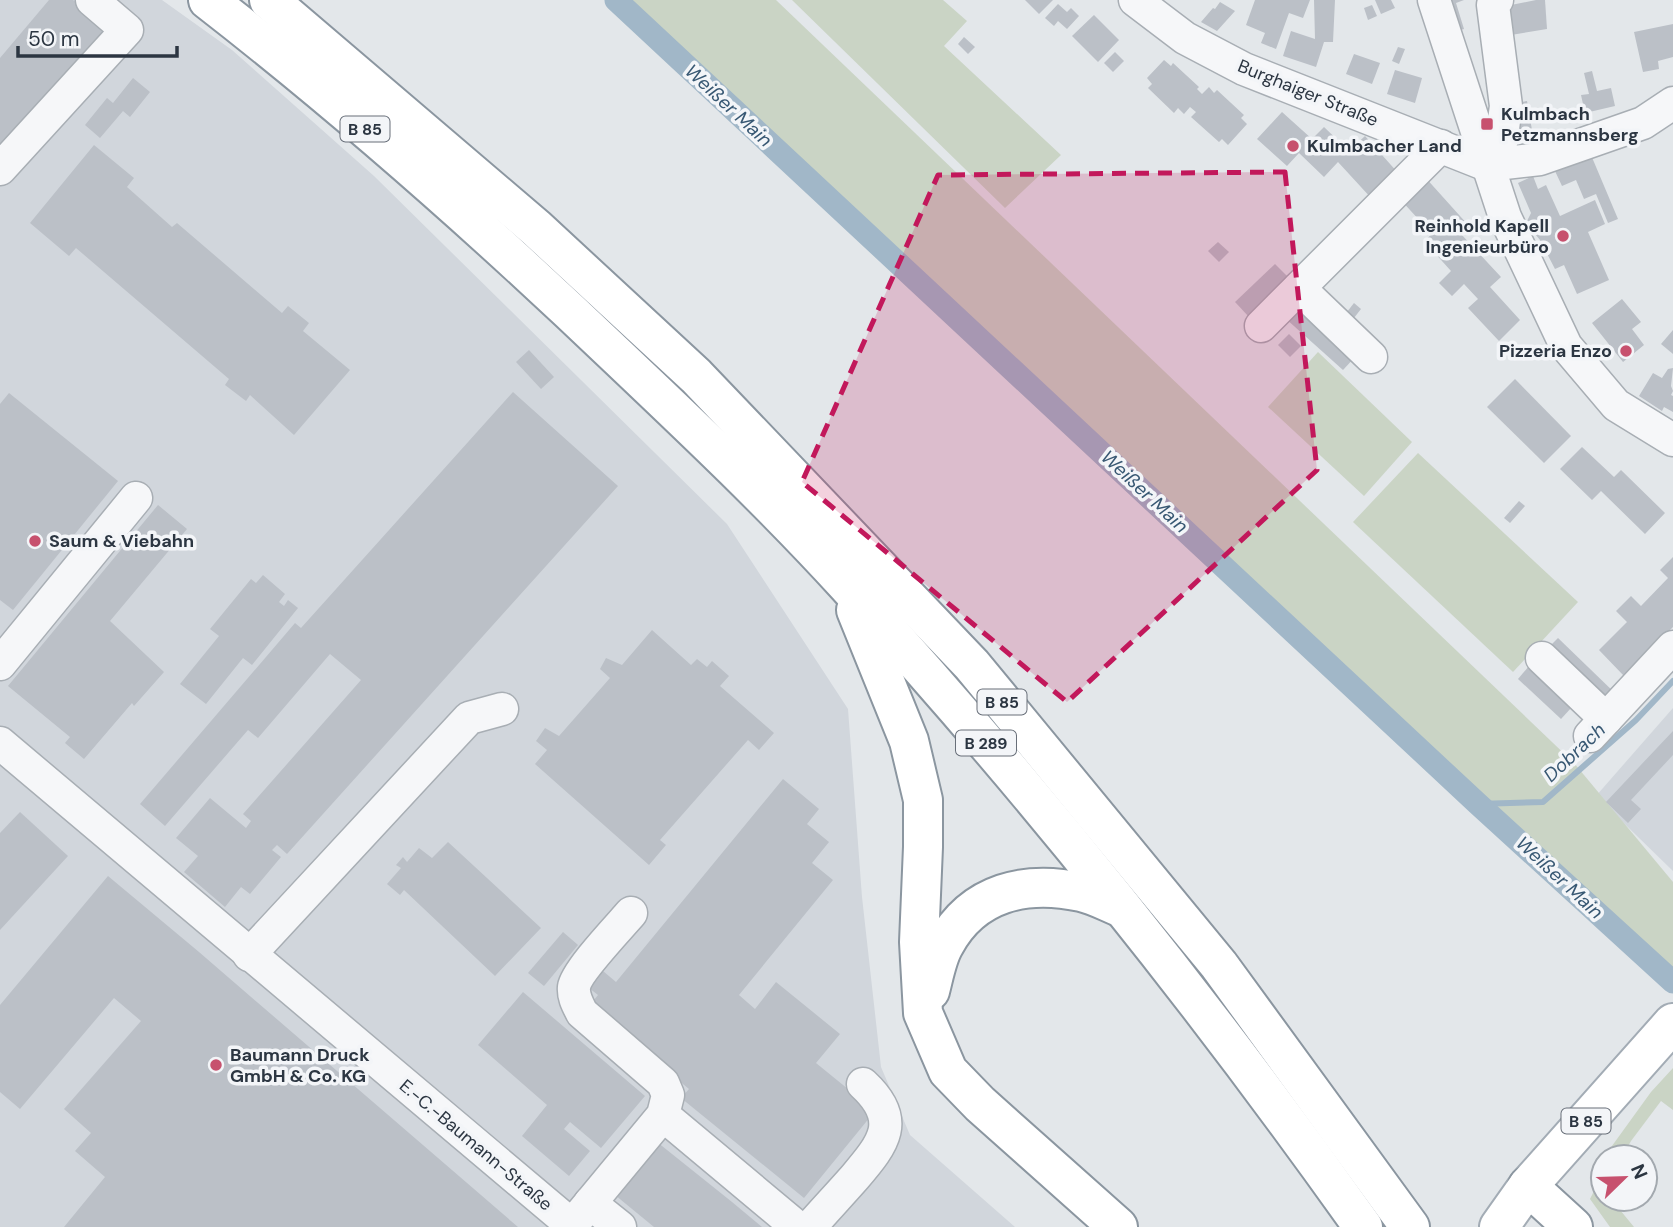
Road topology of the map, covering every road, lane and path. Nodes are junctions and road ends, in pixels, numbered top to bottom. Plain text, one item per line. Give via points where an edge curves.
1 (92, 0) edge
2 (208, 0) edge
3 (269, 0) edge
4 (1135, 0) edge
5 (1434, 0) edge
6 (1495, 2) edge
7 (1673, 103) edge
8 (1441, 146) junction
9 (1487, 165) junction
10 (0, 169) edge
11 (1299, 288) junction
12 (1261, 326) dead end
13 (1371, 357) dead end
14 (1673, 440) edge
15 (136, 498) dead end
16 (844, 582) junction
17 (1673, 647) edge
18 (1542, 658) dead end
19 (0, 664) edge
20 (502, 709) dead end
21 (0, 743) edge
22 (1124, 909) junction
23 (631, 913) dead end
24 (249, 955) junction
25 (923, 1013) junction
26 (1673, 1023) edge
27 (863, 1084) dead end
28 (663, 1115) junction
29 (1528, 1186) junction
30 (579, 1218) edge
31 (620, 1227) edge
32 (797, 1227) edge
33 (810, 1227) edge
34 (1118, 1227) edge
35 (1363, 1227) edge
36 (1410, 1227) edge
37 (1499, 1227) edge
38 (1573, 1227) edge

1 - 10 street via 127,30
2 - 16 main road, B 85 via 283,58 519,262 690,425
3 - 36 main road, B 85 via 536,228 696,376 972,665 1219,965
4 - 8 street, Burghaiger Straße via 1185,38 1244,69
5 - 9 street
6 - 9 street via 1506,106 1501,143
7 - 9 street via 1643,123 1540,159
8 - 9 street, Burghaiger Straße
8 - 11 street
9 - 14 street via 1505,217 1566,346 1616,405
11 - 12 street
11 - 13 street
15 - 19 street
16 - 22 main road, B 289
16 - 25 main road via 909,741 923,800 919,942
17 - 18 street via 1598,728
20 - 24 street via 468,718
21 - 24 street, E.-C.-Baumann-Straße
22 - 25 main road via 1084,893 1051,887 1015,890 978,904 943,946
22 - 35 main road, B 289
23 - 28 street via 580,974 574,987 576,1001 582,1013 663,1083 668,1095
24 - 30 street, E.-C.-Baumann-Straße
25 - 34 main road via 948,1070 979,1104
26 - 29 main road, B 85
27 - 33 street via 877,1097 885,1116 879,1149
28 - 30 street
28 - 32 street
29 - 37 main road, B 85
29 - 38 main road
30 - 31 street, E.-C.-Baumann-Straße

